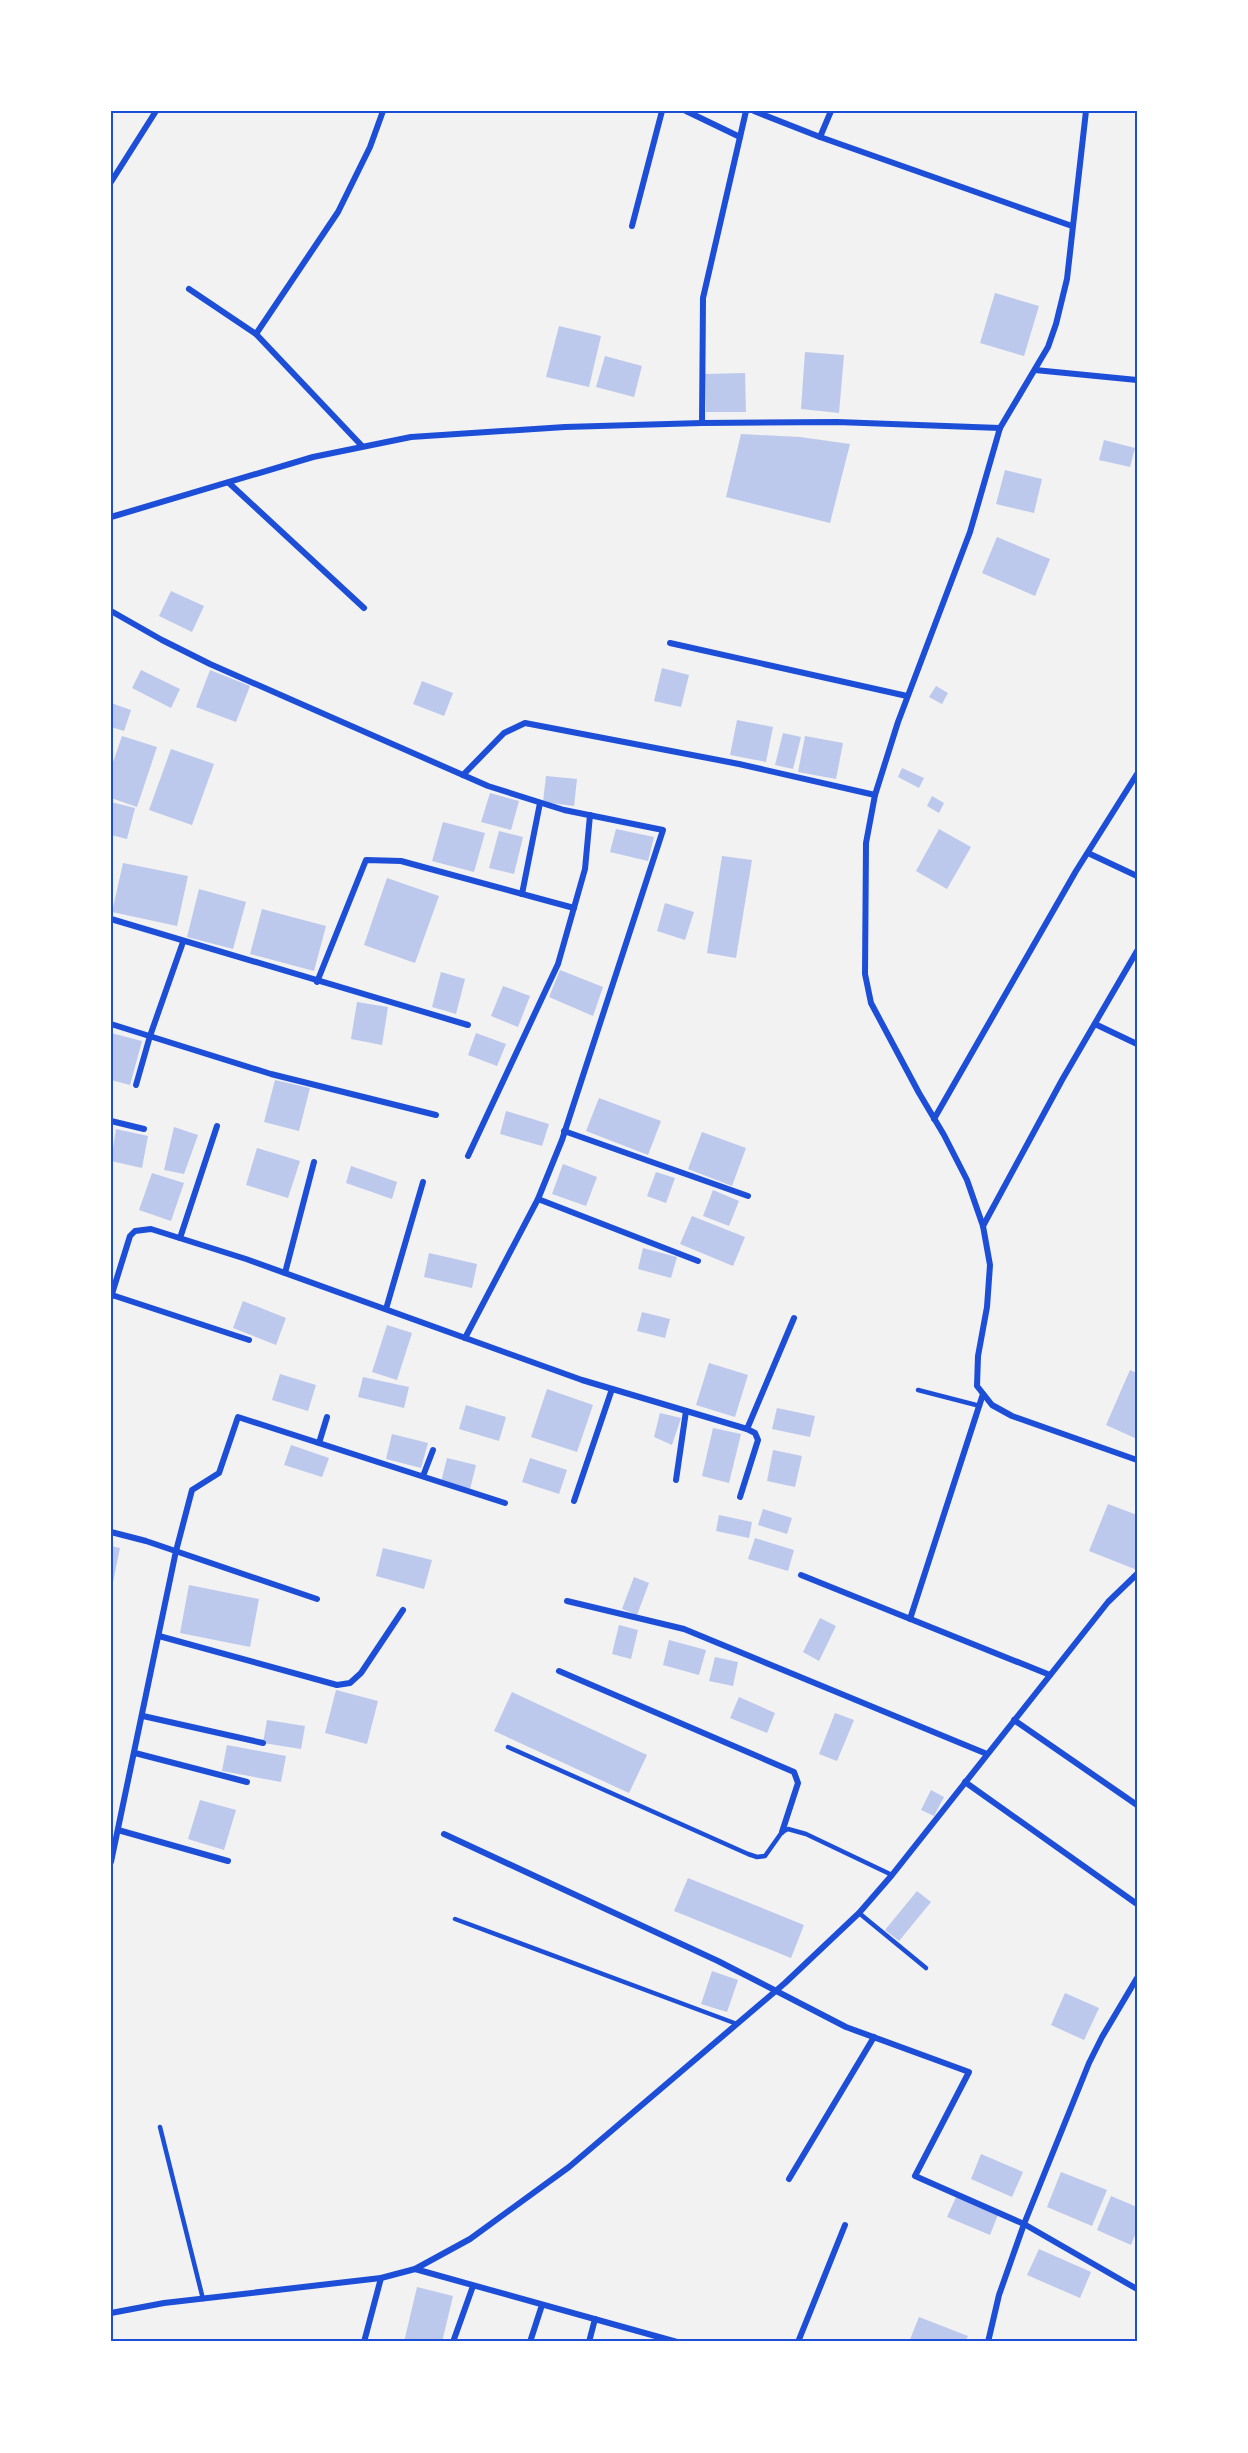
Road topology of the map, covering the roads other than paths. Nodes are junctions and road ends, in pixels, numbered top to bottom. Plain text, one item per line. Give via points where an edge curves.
1 (156, 111) edge
2 (383, 111) edge
3 (662, 111) edge
4 (686, 111) edge
5 (746, 111) edge
6 (754, 111) edge
7 (831, 111) edge
8 (1086, 111) edge
9 (740, 137) junction
10 (820, 137) junction
11 (111, 182) edge
12 (632, 226) dead end
13 (1072, 226) junction
14 (189, 289) dead end
15 (256, 334) junction
16 (1035, 370) junction
17 (1137, 380) edge
18 (702, 423) junction
19 (1000, 428) junction
20 (362, 446) junction
21 (229, 483) junction
22 (111, 517) edge
23 (364, 608) dead end
24 (111, 611) edge
25 (670, 643) dead end
26 (907, 696) junction
27 (1137, 774) edge
28 (463, 775) junction
29 (875, 795) junction
30 (540, 803) junction
31 (590, 815) junction
32 (1088, 853) junction
33 (1137, 876) edge
34 (522, 894) junction
35 (574, 908) junction
36 (111, 919) edge
37 (183, 942) junction
38 (1137, 951) edge
39 (317, 982) junction
40 (111, 1024) edge
41 (1095, 1024) junction
42 (468, 1025) dead end
43 (150, 1036) junction
44 (1137, 1044) edge
45 (136, 1085) dead end
46 (436, 1115) dead end
47 (934, 1119) junction
48 (111, 1121) edge
49 (217, 1126) dead end
50 (144, 1129) dead end
51 (564, 1131) junction
52 (468, 1156) dead end
53 (314, 1162) dead end
54 (423, 1182) dead end
55 (748, 1196) dead end
56 (538, 1199) junction
57 (983, 1226) junction
58 (180, 1238) junction
59 (698, 1261) dead end
60 (285, 1273) junction
61 (111, 1296) edge
62 (386, 1309) junction
63 (794, 1318) dead end
64 (465, 1338) junction
65 (249, 1340) dead end
66 (612, 1389) junction
67 (918, 1390) dead end
68 (983, 1394) junction
69 (980, 1406) junction
70 (686, 1411) junction
71 (327, 1417) dead end
72 (747, 1429) junction
73 (319, 1443) junction
74 (433, 1450) dead end
75 (1137, 1460) edge
76 (423, 1476) junction
77 (676, 1479) dead end
78 (740, 1497) dead end
79 (574, 1501) dead end
80 (505, 1503) dead end
81 (111, 1532) edge
82 (177, 1551) junction
83 (1137, 1574) edge
84 (801, 1575) dead end
85 (317, 1599) dead end
86 (567, 1601) dead end
87 (403, 1610) dead end
88 (910, 1619) junction
89 (159, 1636) junction
90 (559, 1671) dead end
91 (1050, 1675) junction
92 (143, 1716) junction
93 (1014, 1720) junction
94 (263, 1743) dead end
95 (508, 1747) dead end
96 (135, 1753) junction
97 (987, 1755) junction
98 (247, 1782) dead end
99 (965, 1782) junction
100 (1137, 1805) edge
101 (118, 1830) junction
102 (782, 1832) junction
103 (444, 1834) dead end
104 (228, 1861) dead end
105 (111, 1862) edge
106 (892, 1875) junction
107 (1137, 1904) edge
108 (859, 1913) junction
109 (455, 1919) dead end
110 (926, 1968) dead end
111 (1137, 1978) edge
112 (776, 1991) junction
113 (736, 2024) junction
114 (873, 2037) junction
115 (160, 2127) dead end
116 (789, 2179) dead end
117 (1024, 2224) junction
118 (845, 2225) dead end
119 (415, 2270) junction
120 (381, 2278) junction
121 (473, 2286) junction
122 (1137, 2289) edge
123 (203, 2299) junction
124 (542, 2305) junction
125 (111, 2313) edge
126 (596, 2319) junction
127 (364, 2342) edge
128 (453, 2342) edge
129 (530, 2342) edge
130 (589, 2342) edge
131 (677, 2342) edge
132 (798, 2342) edge
133 (988, 2342) edge

1 - 11 street
2 - 15 street via 338,212
3 - 12 street
4 - 9 street
5 - 9 street
6 - 10 street
7 - 10 street
8 - 13 street
9 - 18 street via 703,298
10 - 13 street
13 - 16 street via 1067,279 1056,324
14 - 15 street
15 - 20 street
16 - 17 street
16 - 19 street
18 - 19 street via 848,422
18 - 20 street via 411,437
19 - 26 street via 970,532
20 - 21 street
21 - 22 street
21 - 23 street
24 - 28 street via 210,664
25 - 26 street
26 - 29 street
27 - 32 street
28 - 29 street via 504,733 525,723
28 - 30 street
29 - 47 street via 866,843 865,974 871,1003
30 - 31 street
30 - 34 street
31 - 35 street via 585,870
31 - 51 street via 663,830
32 - 33 street
32 - 47 street
34 - 35 street
34 - 39 street via 401,861 366,860
35 - 52 street via 558,964
36 - 37 street
37 - 39 street
37 - 43 street
38 - 41 street
39 - 42 street
40 - 43 street
41 - 44 street
41 - 57 street
43 - 45 street
43 - 46 street via 271,1074
47 - 57 street via 967,1180
48 - 50 street
49 - 58 street
51 - 55 street
51 - 56 street
53 - 60 street
54 - 62 street
56 - 59 street
56 - 64 street
57 - 68 street via 990,1265 978,1356 977,1386
58 - 60 street
58 - 61 street via 151,1229 135,1230
60 - 62 street
61 - 65 street
62 - 64 street
63 - 72 street
64 - 66 street
66 - 70 street
66 - 79 street
67 - 69 lane
68 - 69 street
68 - 75 street via 992,1405 1012,1416
69 - 88 street
70 - 72 street
70 - 77 street
71 - 73 street
72 - 78 street via 758,1440
73 - 76 street
73 - 82 street via 238,1417 219,1473 192,1490
74 - 76 street
76 - 80 street
81 - 82 street
82 - 85 street
82 - 89 street
83 - 91 street via 1108,1602
84 - 88 street
86 - 97 street via 684,1629
87 - 89 street via 362,1673 350,1683 337,1685
88 - 91 street
89 - 92 street
90 - 102 street via 794,1772 798,1783
91 - 93 street
92 - 94 street
92 - 96 street
93 - 97 street
93 - 100 street
95 - 102 lane via 757,1857 765,1856
96 - 98 street
96 - 101 street
97 - 99 street
99 - 106 street
99 - 107 street
101 - 104 street
101 - 105 street
102 - 106 lane via 788,1829 807,1834
103 - 112 street
106 - 108 street
108 - 110 lane
108 - 112 street
109 - 113 lane
111 - 117 street via 1089,2063
112 - 113 street
112 - 114 street
113 - 119 street via 569,2167 470,2239
114 - 116 street
114 - 117 street via 969,2072 915,2176
115 - 123 lane
117 - 122 street
117 - 133 street via 999,2295
118 - 132 street
119 - 120 street
119 - 121 street
120 - 123 street
120 - 127 street
121 - 124 street
121 - 128 street
123 - 125 street
124 - 126 street
124 - 129 street
126 - 130 street
126 - 131 street

